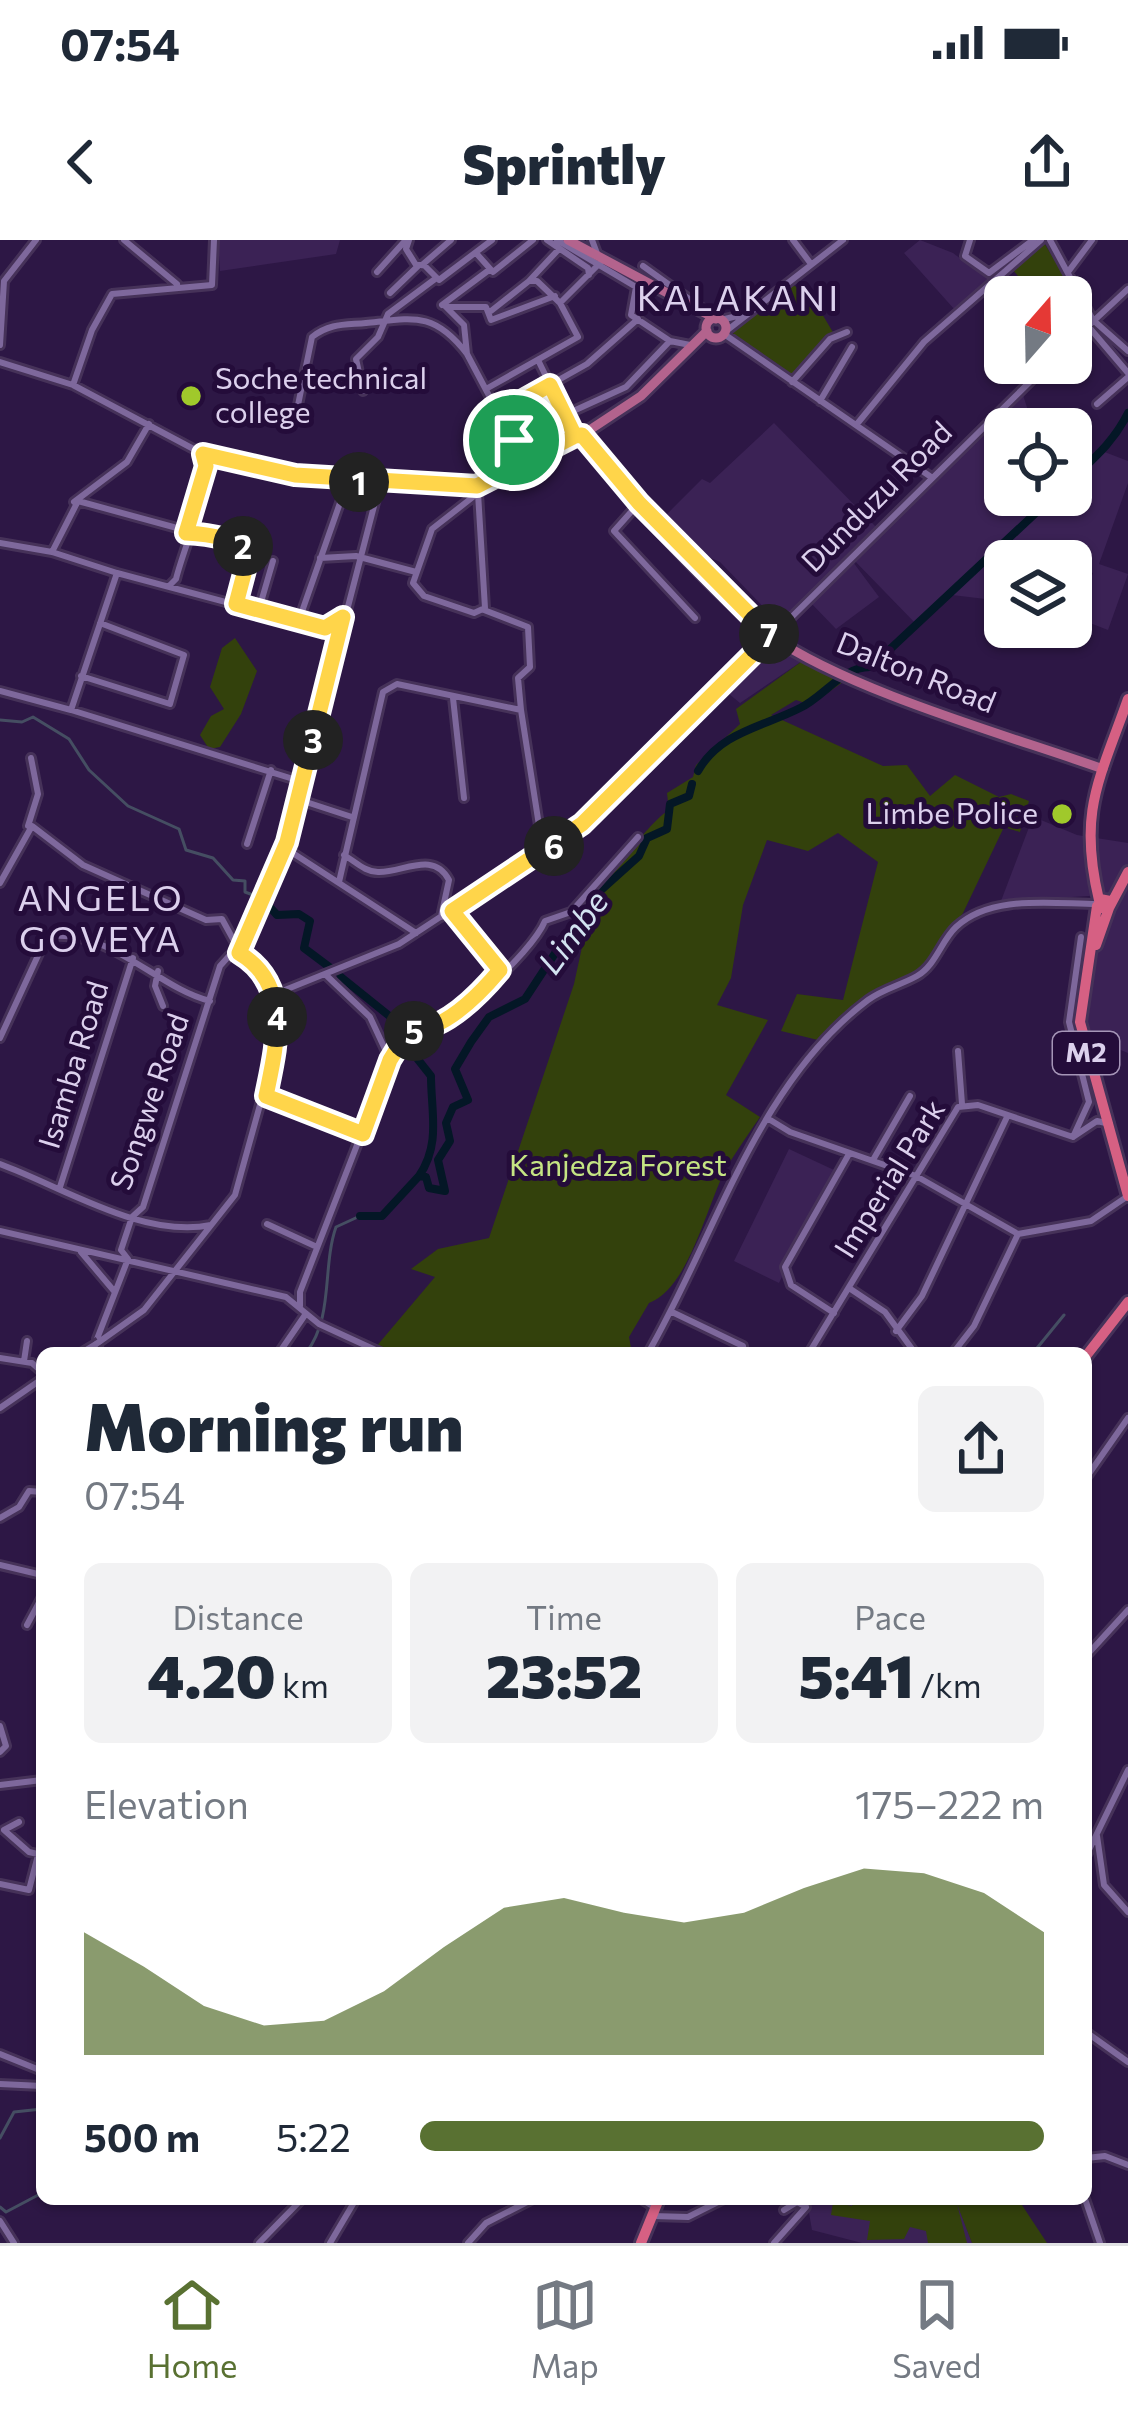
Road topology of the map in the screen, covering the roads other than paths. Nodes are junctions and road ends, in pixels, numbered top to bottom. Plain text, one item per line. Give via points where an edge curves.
1 (36, 240) edge
2 (124, 240) edge
3 (214, 240) edge
4 (451, 240) edge
5 (492, 240) edge
6 (533, 240) edge
7 (547, 240) edge
8 (592, 240) edge
9 (793, 240) edge
10 (844, 240) edge
11 (1041, 240) edge
12 (1092, 240) edge
13 (408, 241) edge
14 (967, 241) edge
15 (561, 243) edge
16 (476, 253) junction
17 (599, 260) junction
18 (811, 264) junction
19 (420, 265) junction
20 (644, 266) dead end
21 (489, 270) junction
22 (377, 272) dead end
23 (1068, 272) junction
24 (589, 275) junction
25 (1070, 276) edge
26 (435, 279) junction
27 (529, 281) junction
28 (179, 286) junction
29 (1128, 289) edge
30 (390, 293) dead end
31 (557, 300) junction
32 (445, 306) junction
33 (690, 306) junction
34 (491, 311) junction
35 (743, 314) junction
36 (639, 318) junction
37 (715, 318) junction
38 (385, 319) junction
39 (1092, 321) edge
40 (1092, 324) edge
41 (1092, 326) edge
42 (848, 332) dead end
43 (716, 333) junction
44 (670, 341) junction
45 (0, 346) edge
46 (852, 347) dead end
47 (691, 351) junction
48 (1128, 351) edge
49 (467, 354) junction
50 (538, 360) junction
51 (0, 362) edge
52 (1128, 375) edge
53 (792, 382) junction
54 (1027, 384) edge
55 (73, 385) junction
56 (550, 385) junction
57 (486, 389) junction
58 (363, 392) dead end
59 (820, 401) junction
60 (1097, 404) dead end
61 (298, 405) dead end
62 (498, 414) junction
63 (566, 418) junction
64 (149, 424) junction
65 (857, 424) junction
66 (578, 435) junction
67 (203, 454) junction
68 (932, 477) junction
69 (349, 481) junction
70 (380, 483) junction
71 (477, 489) junction
72 (74, 502) junction
73 (639, 503) junction
74 (186, 533) junction
75 (0, 543) edge
76 (52, 552) junction
77 (357, 557) junction
78 (320, 558) junction
79 (273, 561) dead end
80 (416, 572) junction
81 (117, 574) junction
82 (167, 586) junction
83 (236, 604) junction
84 (260, 609) junction
85 (484, 610) junction
86 (343, 617) junction
87 (695, 618) dead end
88 (299, 620) junction
89 (100, 623) junction
90 (771, 636) junction
91 (80, 676) junction
92 (0, 691) edge
93 (453, 698) junction
94 (1128, 699) edge
95 (71, 710) junction
96 (521, 710) junction
97 (32, 758) dead end
98 (1103, 769) junction
99 (271, 770) junction
100 (303, 782) junction
101 (464, 798) dead end
102 (300, 800) junction
103 (352, 817) junction
104 (28, 826) junction
105 (638, 837) dead end
106 (247, 844) dead end
107 (285, 848) junction
108 (543, 853) junction
109 (344, 855) junction
110 (1128, 872) edge
111 (339, 882) junction
112 (0, 883) edge
113 (1102, 904) junction
114 (452, 911) junction
115 (441, 917) junction
116 (416, 933) junction
117 (1081, 938) dead end
118 (239, 953) junction
119 (133, 958) junction
120 (500, 970) junction
121 (158, 971) junction
122 (327, 976) junction
123 (275, 994) junction
124 (210, 1000) junction
125 (163, 1006) dead end
126 (206, 1012) junction
127 (191, 1018) dead end
128 (0, 1038) edge
129 (958, 1051) dead end
130 (390, 1060) junction
131 (266, 1096) junction
132 (910, 1096) dead end
133 (962, 1104) junction
134 (1008, 1116) junction
135 (767, 1118) junction
136 (1108, 1124) junction
137 (363, 1134) junction
138 (1073, 1137) junction
139 (849, 1154) junction
140 (873, 1160) junction
141 (0, 1164) edge
142 (916, 1176) junction
143 (1128, 1181) edge
144 (60, 1186) junction
145 (1128, 1196) edge
146 (967, 1206) junction
147 (132, 1217) junction
148 (267, 1224) dead end
149 (211, 1225) junction
150 (0, 1231) edge
151 (1018, 1234) junction
152 (317, 1247) junction
153 (77, 1251) junction
154 (128, 1259) junction
155 (176, 1271) junction
156 (849, 1288) junction
157 (114, 1291) junction
158 (1128, 1305) edge
159 (300, 1306) junction
160 (672, 1312) junction
161 (834, 1312) junction
162 (305, 1315) junction
163 (896, 1331) junction
164 (27, 1340) dead end
165 (97, 1343) junction
166 (91, 1347) edge
167 (98, 1347) edge
168 (283, 1347) edge
169 (360, 1347) edge
170 (652, 1347) edge
171 (743, 1347) edge
172 (813, 1347) edge
173 (910, 1347) edge
174 (958, 1347) edge
175 (1092, 1348) edge
176 (0, 1358) edge
177 (24, 1361) junction
178 (36, 1374) edge
179 (36, 1382) edge
180 (0, 1408) edge
181 (1128, 1418) edge
182 (1092, 1469) edge
183 (36, 1492) edge
184 (0, 1518) edge
185 (1, 1568) edge
186 (36, 1575) edge
187 (36, 1608) edge
188 (1128, 1610) edge
189 (27, 1625) dead end
190 (1092, 1649) edge
191 (0, 1726) edge
192 (0, 1752) edge
193 (1128, 1770) edge
194 (36, 1781) edge
195 (0, 1785) edge
196 (20, 1822) dead end
197 (1097, 1830) junction
198 (1092, 1842) edge
199 (36, 1852) edge
200 (36, 1867) edge
201 (0, 1884) edge
202 (1127, 1912) edge
203 (1092, 2036) edge
204 (0, 2054) edge
205 (1128, 2062) edge
206 (36, 2069) edge
207 (0, 2084) edge
208 (36, 2086) edge
209 (1092, 2157) edge
210 (1128, 2165) edge
211 (296, 2205) edge
212 (352, 2205) edge
213 (520, 2205) edge
214 (712, 2205) edge
215 (792, 2205) edge
216 (802, 2205) edge
217 (1087, 2205) edge
218 (656, 2208) edge
219 (784, 2210) dead end
220 (0, 2221) edge
221 (14, 2243) edge
222 (259, 2243) edge
223 (330, 2243) edge
224 (468, 2243) edge
225 (641, 2243) edge
226 (774, 2243) edge
227 (1100, 2243) edge

1 - 45 street via 4,281
2 - 28 street
3 - 28 street via 212,285
4 - 19 street
5 - 16 street
6 - 21 street
7 - 15 street
8 - 17 street
9 - 18 street
10 - 18 street
11 - 14 street via 993,273 965,256
11 - 23 street
11 - 65 street via 924,342
12 - 23 street
13 - 19 street
13 - 22 street
15 - 17 main road
15 - 24 street
15 - 27 street
16 - 21 street
16 - 26 street
17 - 24 street
17 - 33 main road
17 - 36 street via 636,286 628,310
18 - 35 street
19 - 26 street
19 - 30 street
20 - 37 street
21 - 32 street
23 - 25 street
24 - 31 street
26 - 38 street
27 - 31 street
27 - 34 street
28 - 55 street via 112,293
29 - 39 street
31 - 34 street via 491,320
31 - 50 street via 578,337
32 - 34 street
32 - 49 street via 464,325
33 - 37 main road
33 - 43 main road
35 - 37 street
35 - 43 street
36 - 44 street
36 - 56 street
37 - 43 main road
38 - 49 street via 435,324
38 - 58 street via 356,358
38 - 61 street via 335,325 312,337
40 - 48 street
41 - 52 street
42 - 53 street via 822,346
43 - 47 main road
43 - 53 street
44 - 47 street
44 - 63 street via 626,387
46 - 59 street
47 - 66 main road via 641,396
49 - 57 street
50 - 56 street
50 - 57 street
51 - 55 street
52 - 60 street
53 - 59 street
54 - 68 street, Dunduzu Road
55 - 64 street
56 - 62 street
56 - 63 street
57 - 62 street
59 - 65 street
62 - 63 street via 512,440
63 - 66 street
64 - 67 street
64 - 72 street via 127,462
65 - 68 street
66 - 71 street
66 - 73 main road, Dalton Road
67 - 69 street
67 - 74 street
68 - 90 street, Dunduzu Road
69 - 70 street
69 - 78 street
70 - 71 street
70 - 77 street, Songwe Road
71 - 80 street via 432,529
71 - 85 street
72 - 74 street
72 - 76 street
73 - 87 street via 614,531
73 - 90 main road, Dalton Road
74 - 82 street via 176,580
74 - 83 street via 226,538 250,551
75 - 76 street
76 - 81 street
77 - 78 street
77 - 80 street
77 - 86 street, Songwe Road
78 - 88 street
79 - 84 street
80 - 85 street via 418,593 474,614
81 - 82 street
81 - 89 street
82 - 83 street
83 - 84 street
84 - 88 street
85 - 96 street via 528,627
86 - 88 street via 325,628
86 - 100 street, Songwe Road
89 - 91 street
89 - 91 street via 184,656 170,704
90 - 98 main road, Dalton Road via 846,673
90 - 108 street, Dunduzu Road
91 - 95 street
92 - 95 street
93 - 96 street
93 - 101 street
93 - 103 street via 401,684 386,688
94 - 98 highway, M2
95 - 99 street
96 - 108 street
97 - 104 street via 38,794
98 - 113 highway, M2 via 1086,831
99 - 100 street
99 - 106 street
100 - 102 street, Songwe Road
102 - 103 street
102 - 107 street, Songwe Road
103 - 109 street
104 - 112 street
104 - 118 street via 94,871 206,920 222,919
105 - 120 street via 576,908 545,921 527,952
107 - 111 street
107 - 118 street, Songwe Road
108 - 114 street, Dunduzu Road
109 - 111 street
109 - 115 street via 380,873 421,863 442,870 448,880
110 - 113 highway, M2
111 - 116 street
113 - 135 street via 1019,905 959,923 926,970 873,996 833,1031
113 - 136 highway, M2 via 1083,1007
114 - 115 street, Dunduzu Road
114 - 120 street
115 - 116 street, Dunduzu Road
116 - 122 street, Dunduzu Road
117 - 138 street via 1069,1022 1089,1102
118 - 123 street
118 - 124 street, Songwe Road via 220,966
119 - 121 street
119 - 128 street via 53,936
119 - 144 street, Isamba Road
120 - 130 street via 437,1024 408,1031
121 - 124 street via 182,992
121 - 125 street
122 - 123 street, Dunduzu Road
122 - 130 street via 370,1017
123 - 131 street via 278,1052
124 - 126 street, Songwe Road
126 - 127 street
126 - 147 street, Songwe Road via 143,1207
129 - 133 street
130 - 137 street
131 - 137 street
131 - 149 street via 231,1205
132 - 140 street
133 - 134 street, Imperial Park
133 - 142 street, Imperial Park
134 - 138 street, Imperial Park
134 - 146 street
135 - 139 street
135 - 160 street
136 - 138 street via 1097,1121
136 - 143 highway, M2
136 - 145 highway, M2
137 - 152 street
139 - 140 street
139 - 161 street via 785,1267 791,1285
140 - 142 street
141 - 144 street
142 - 146 street
142 - 156 street, Imperial Park
144 - 147 street
145 - 151 street via 1091,1221
146 - 151 street
146 - 163 street via 912,1315
147 - 149 street
147 - 154 street, Songwe Road via 121,1250
148 - 152 street
149 - 155 street
150 - 153 street
151 - 174 street
152 - 159 street
153 - 154 street
153 - 157 street
154 - 155 street
154 - 157 street, Songwe Road
155 - 159 street
155 - 165 street via 132,1321
156 - 161 street, Imperial Park
156 - 163 street via 885,1312
157 - 165 street, Songwe Road
158 - 175 highway
159 - 162 street
160 - 170 street
160 - 171 street
161 - 172 street, Imperial Park
162 - 168 street
162 - 169 street
163 - 173 street
164 - 177 street
165 - 166 street
165 - 167 street
176 - 177 street
177 - 178 street
179 - 180 street
181 - 182 street
183 - 184 street
185 - 186 street
187 - 189 street
188 - 190 street
191 - 192 street
193 - 197 street
194 - 195 street
196 - 199 street via 4,1830
197 - 198 street
197 - 202 street via 1104,1885
200 - 201 street via 29,1889
203 - 205 street
204 - 206 street
207 - 208 street
209 - 210 street
211 - 222 street
212 - 223 street
213 - 224 street via 485,2222
214 - 218 street via 688,2217
215 - 219 street
216 - 226 street
217 - 227 street
218 - 225 highway
220 - 221 street

